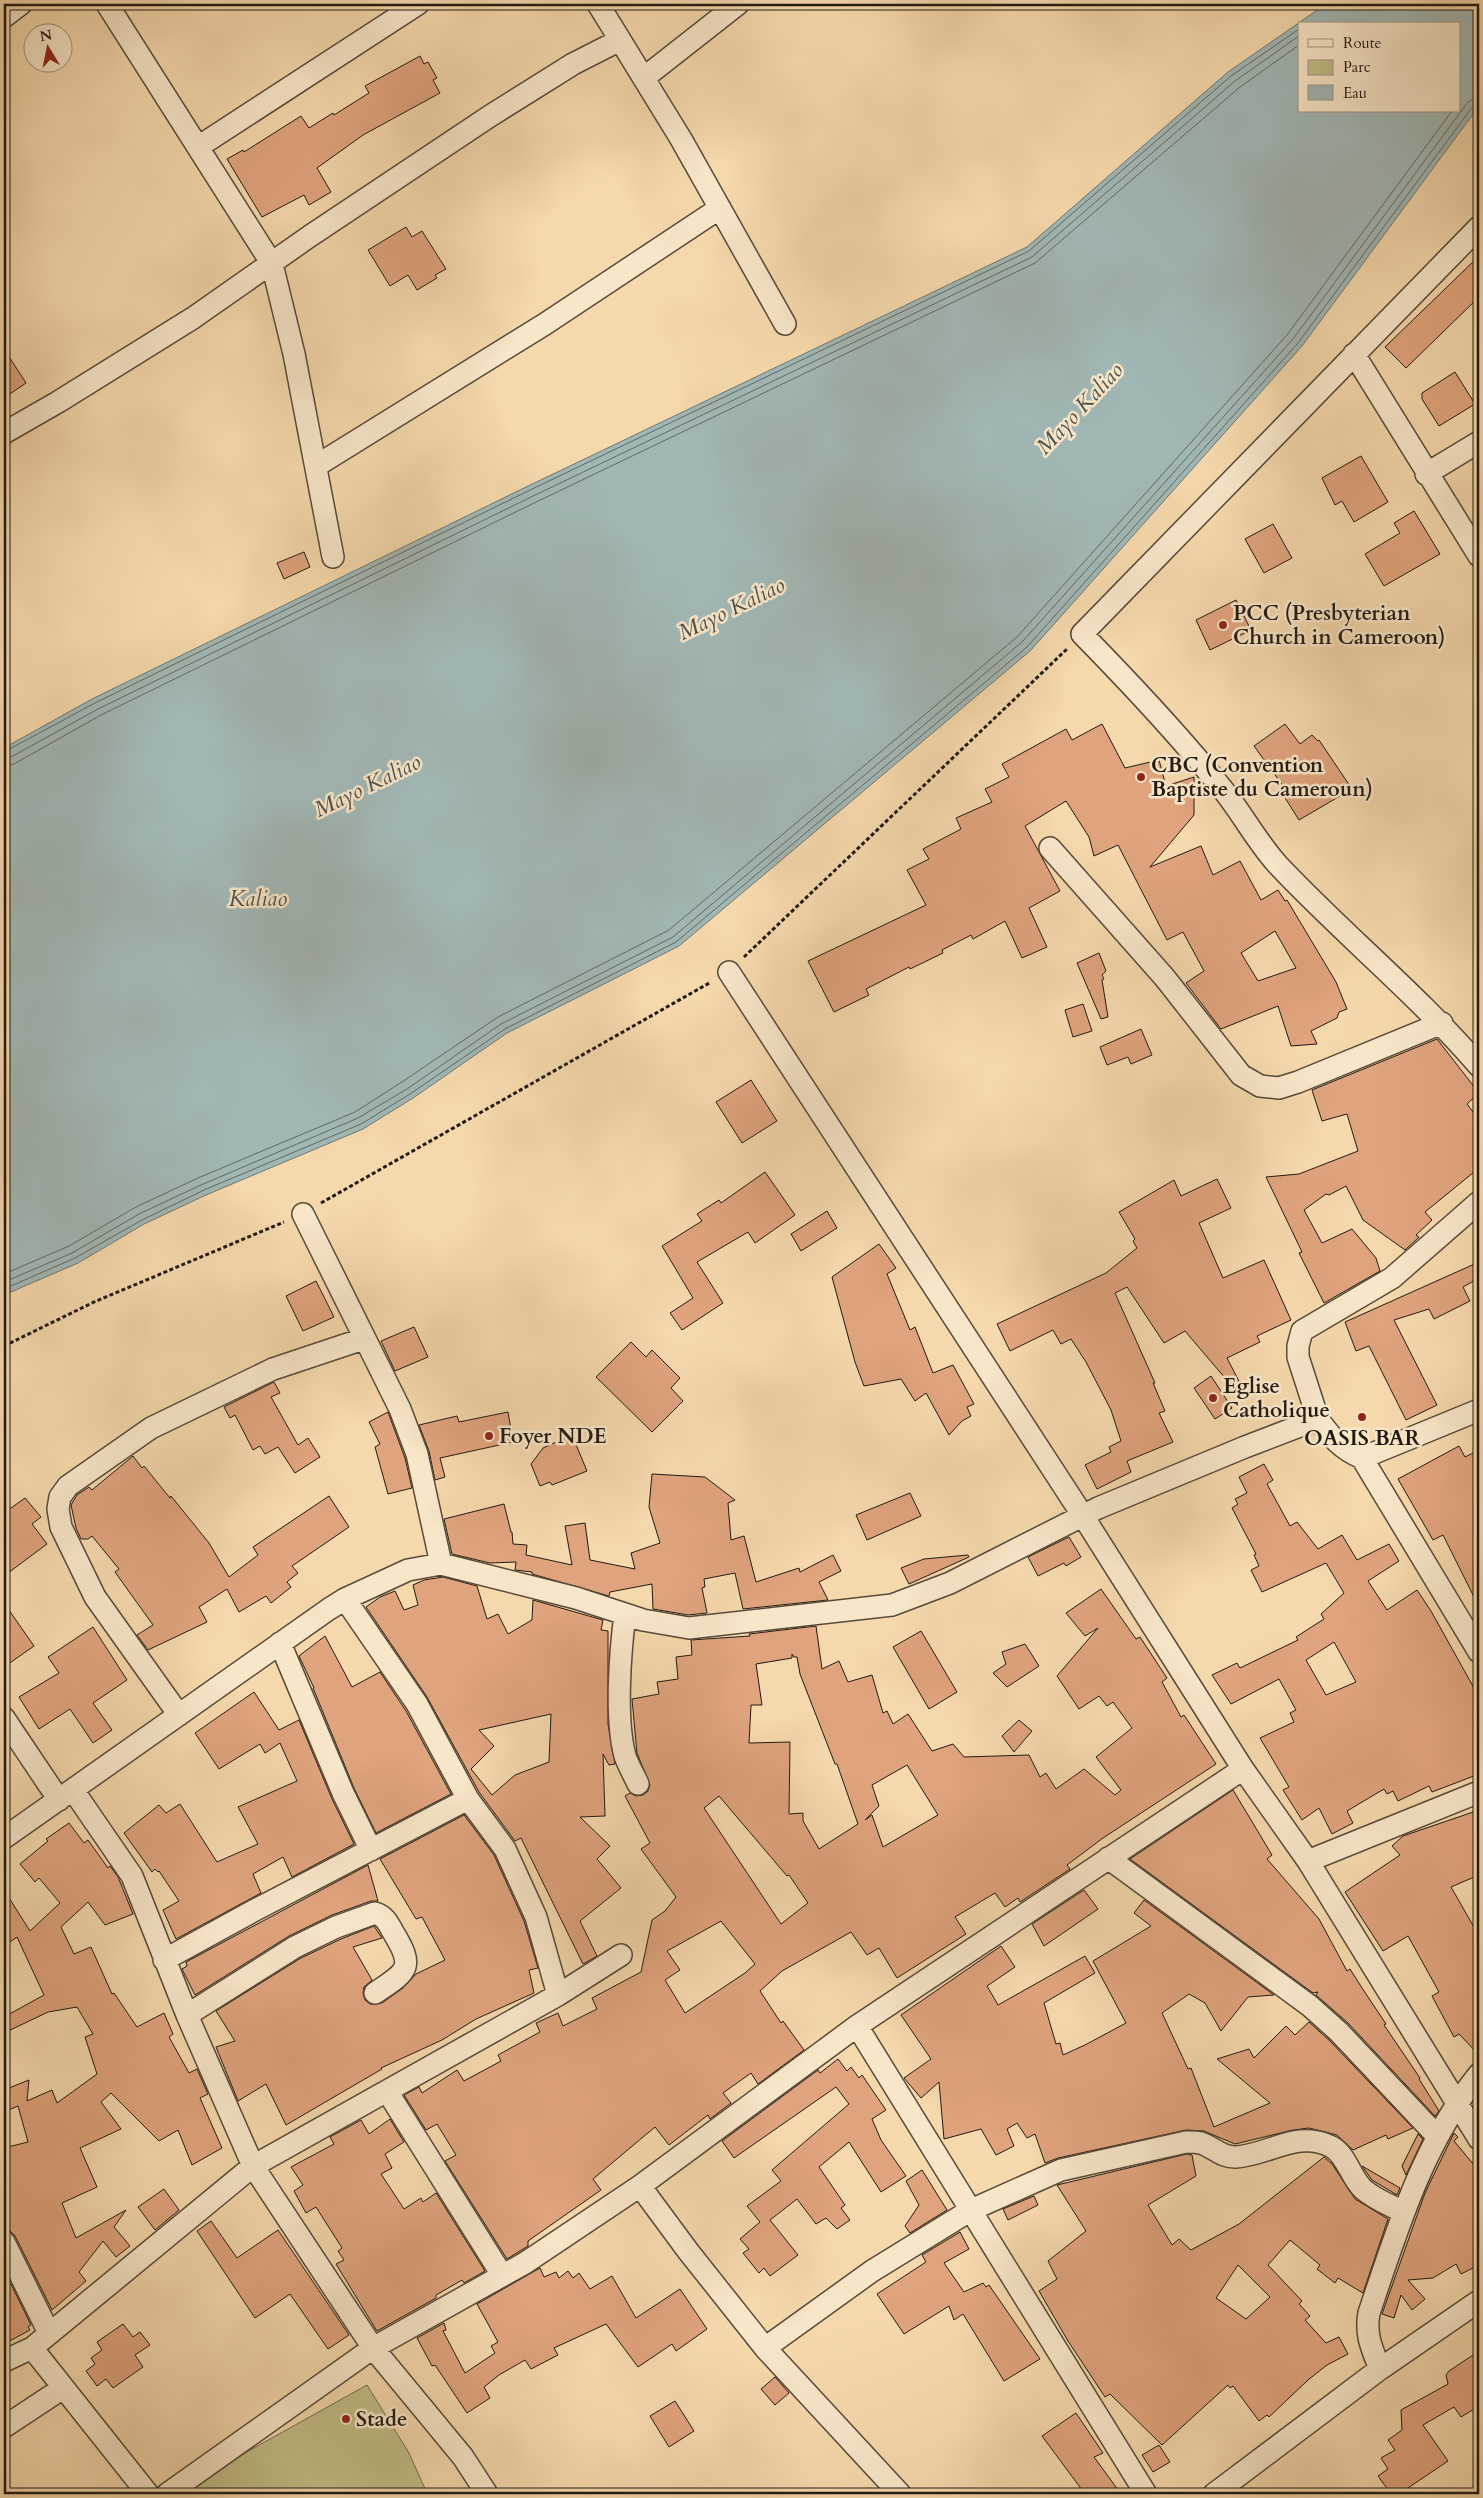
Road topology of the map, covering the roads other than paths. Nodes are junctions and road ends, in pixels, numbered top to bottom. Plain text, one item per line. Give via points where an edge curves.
1 (21, 4) edge
2 (107, 4) edge
3 (418, 4) edge
4 (598, 4) edge
5 (738, 4) edge
6 (4, 17) edge
7 (620, 40) junction
8 (645, 77) junction
9 (198, 147) junction
10 (720, 208) junction
11 (1479, 227) edge
12 (272, 264) junction
13 (785, 324) dead end
14 (1354, 354) junction
15 (4, 433) edge
16 (1479, 442) edge
17 (316, 466) junction
18 (1426, 474) junction
19 (1479, 556) edge
20 (333, 557) dead end
21 (1050, 848) dead end
22 (729, 972) road end
23 (1442, 1022) junction
24 (1479, 1066) edge
25 (1479, 1202) edge
26 (302, 1214) road end
27 (363, 1339) junction
28 (1479, 1410) edge
29 (1318, 1419) junction
30 (1362, 1458) junction
31 (1083, 1516) junction
32 (441, 1564) junction
33 (345, 1599) junction
34 (625, 1614) junction
35 (280, 1643) junction
36 (1479, 1652) edge
37 (179, 1714) junction
38 (4, 1718) edge
39 (1243, 1769) junction
40 (638, 1784) dead end
41 (1479, 1792) edge
42 (66, 1795) junction
43 (468, 1799) junction
44 (4, 1838) edge
45 (371, 1850) junction
46 (1108, 1858) junction
47 (1308, 1861) junction
48 (620, 1955) dead end
49 (164, 1960) junction
50 (375, 1993) dead end
51 (558, 1994) junction
52 (187, 2015) junction
53 (858, 2026) junction
54 (1479, 2074) edge
55 (386, 2091) junction
56 (1456, 2102) junction
57 (1437, 2136) junction
58 (1479, 2139) edge
59 (253, 2166) junction
60 (640, 2186) junction
61 (971, 2210) junction
62 (1403, 2212) junction
63 (4, 2242) edge
64 (502, 2275) junction
65 (1479, 2301) edge
66 (49, 2333) junction
67 (32, 2348) junction
68 (373, 2348) junction
69 (765, 2348) junction
70 (4, 2361) edge
71 (1380, 2369) junction
72 (63, 2388) junction
73 (4, 2427) edge
74 (148, 2494) edge
75 (167, 2494) edge
76 (487, 2494) edge
77 (900, 2494) edge
78 (1146, 2494) edge
79 (1214, 2494) edge

1 - 6 street
2 - 9 street
3 - 9 street
4 - 7 street
5 - 8 street
7 - 8 street
7 - 12 street via 573,64 490,116
8 - 10 street
9 - 12 street
10 - 13 street
10 - 17 street via 545,324
11 - 14 street
12 - 15 street via 193,318
12 - 17 street
14 - 18 street
14 - 23 street via 1082,634 1129,682 1221,787 1277,864 1326,915
16 - 18 street
17 - 20 street
18 - 19 street
21 - 23 street via 1165,978 1241,1075 1260,1086 1279,1088 1298,1082
22 - 31 street
23 - 24 street
25 - 29 street via 1392,1278 1302,1331 1298,1357
26 - 27 street
27 - 32 street via 400,1409 417,1454
27 - 37 street via 273,1369 151,1428 68,1486 60,1497 61,1527 95,1597
28 - 30 street
29 - 30 street via 1347,1452
29 - 31 street
30 - 36 street
31 - 34 street via 950,1583 892,1606 689,1628
31 - 39 street
32 - 33 street via 408,1570
32 - 34 street via 576,1598
33 - 35 street
33 - 43 street via 417,1704
34 - 40 street via 622,1737 626,1757
35 - 37 street
35 - 45 street
37 - 42 street
38 - 42 street
39 - 46 street
39 - 47 street
41 - 47 street
42 - 44 street
42 - 49 street via 132,1876
43 - 45 street
43 - 51 street via 505,1849 532,1908
45 - 49 street
46 - 53 street
46 - 57 street via 1310,2006 1339,2032
47 - 56 street
48 - 51 street
49 - 52 street
50 - 52 street via 398,1978 406,1963 405,1953 384,1917 375,1913 295,1947
51 - 55 street
52 - 59 street
53 - 60 street
53 - 61 street
54 - 56 street
55 - 59 street
55 - 64 street
56 - 57 street
56 - 58 street
57 - 62 street
59 - 66 street
59 - 68 street
60 - 64 street
60 - 69 street
61 - 62 street via 1062,2170 1186,2142 1200,2142 1227,2157 1238,2157 1284,2143 1310,2140 1333,2147 1364,2190
61 - 69 street via 872,2271
61 - 78 street
62 - 71 street via 1369,2313 1369,2342
63 - 66 street
64 - 68 street
65 - 71 street
66 - 67 street
67 - 70 street
67 - 72 street
68 - 75 street
68 - 76 street via 463,2457
69 - 77 street
71 - 79 street
72 - 73 street
72 - 74 street

